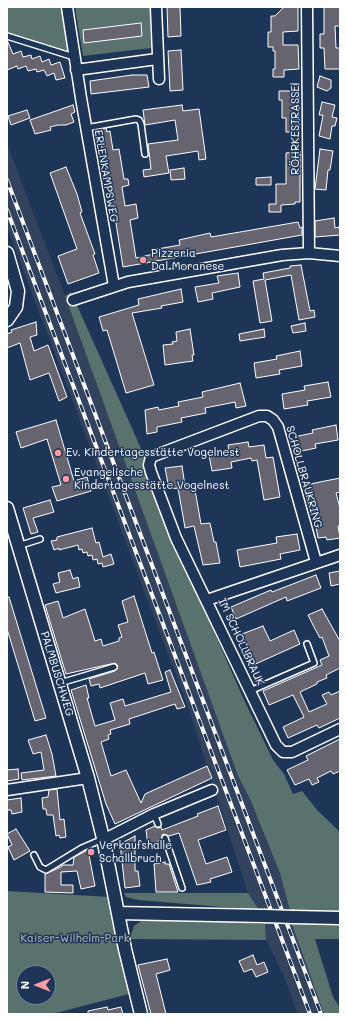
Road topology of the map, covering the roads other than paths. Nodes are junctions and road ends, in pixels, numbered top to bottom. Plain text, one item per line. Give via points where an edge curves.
1 (67, 7) edge
2 (156, 7) edge
3 (307, 7) edge
4 (7, 36) edge
5 (74, 57) junction
6 (157, 59) junction
7 (76, 70) junction
8 (159, 79) dead end
9 (86, 128) junction
10 (145, 154) dead end
11 (7, 253) edge
12 (309, 253) junction
13 (340, 256) edge
14 (114, 286) junction
15 (73, 300) dead end
16 (7, 320) edge
17 (7, 508) edge
18 (10, 528) edge
19 (40, 539) dead end
20 (18, 546) junction
21 (340, 555) edge
22 (316, 562) junction
23 (207, 600) junction
24 (307, 644) dead end
25 (114, 667) dead end
26 (60, 683) junction
27 (250, 691) junction
28 (340, 729) edge
29 (88, 778) junction
30 (7, 790) edge
31 (212, 790) dead end
32 (154, 814) junction
33 (158, 824) dead end
34 (165, 838) dead end
35 (103, 839) junction
36 (34, 855) dead end
37 (182, 888) dead end
38 (118, 913) junction
39 (340, 918) edge
40 (141, 1014) edge

1 - 5 street, ERLENKAMPSWEG
2 - 6 street
3 - 12 street, RÖHRKESTRASSE
4 - 5 lane
5 - 7 street, ERLENKAMPSWEG
6 - 7 street
6 - 8 street
7 - 9 street, ERLENKAMPSWEG
9 - 10 lane via 139,120
9 - 14 street, ERLENKAMPSWEG
11 - 16 street via 18,284 18,300
12 - 13 street
12 - 14 street via 282,255
14 - 15 street
17 - 18 street, PALMBUSCHWEG
18 - 20 street, PALMBUSCHWEG
19 - 20 lane
20 - 26 street, PALMBUSCHWEG
21 - 22 street, IM SCHOLLBRAUK
22 - 23 street, IM SCHOLLBRAUK
22 - 23 street, SCHOLLBRAUKRING via 278,427 267,416 259,416 151,457 151,472 176,538
23 - 27 street, IM SCHOLLBRAUK
24 - 27 lane via 314,663
25 - 26 lane
26 - 29 street, PALMBUSCHWEG
27 - 28 street, IM SCHOLLBRAUK via 276,745 283,752 292,752
29 - 30 street
29 - 35 street, PALMBUSCHWEG
31 - 32 street
32 - 33 lane
32 - 35 street
34 - 37 lane
35 - 36 lane via 82,848 46,870 40,867
35 - 38 street, PALMBUSCHWEG
38 - 39 street, bridge
38 - 40 street, PALMBUSCHWEG

